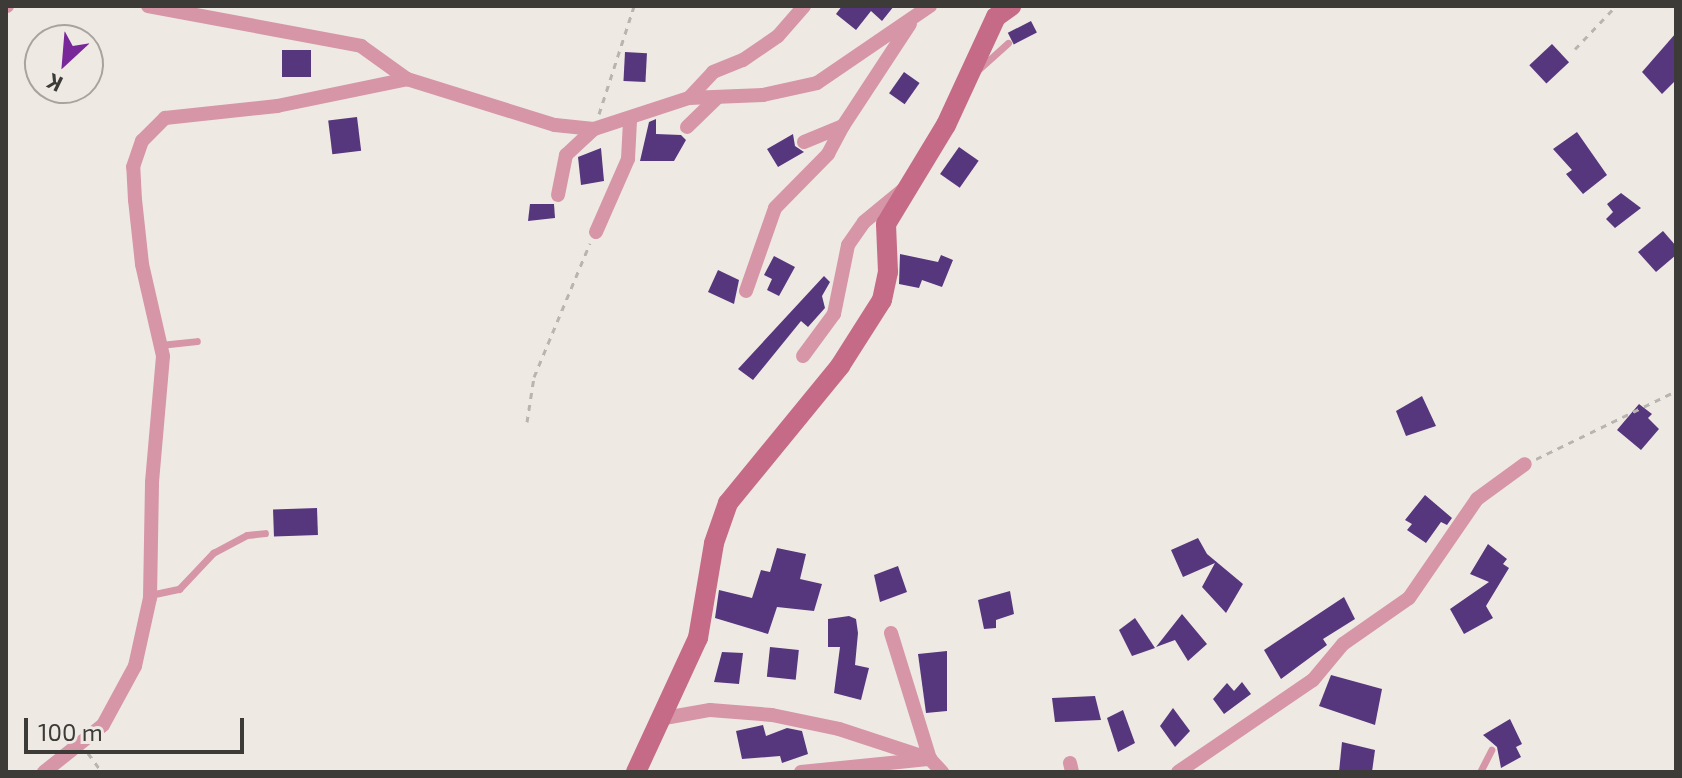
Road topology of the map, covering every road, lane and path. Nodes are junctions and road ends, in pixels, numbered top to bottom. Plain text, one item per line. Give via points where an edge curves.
1 (148, 6) edge
2 (634, 6) edge
3 (804, 6) edge
4 (930, 6) edge
5 (1011, 6) edge
6 (1616, 6) edge
7 (910, 23) junction
8 (1008, 43) dead end
9 (1575, 49) dead end
10 (407, 79) junction
11 (964, 80) junction
12 (718, 97) junction
13 (689, 98) junction
14 (630, 121) junction
15 (843, 126) junction
16 (687, 127) dead end
17 (594, 129) junction
18 (804, 142) dead end
19 (914, 182) junction
20 (558, 195) dead end
21 (596, 232) joint
22 (746, 291) dead end
23 (197, 341) dead end
24 (160, 345) junction
25 (803, 356) dead end
26 (1676, 391) edge
27 (527, 422) dead end
28 (1525, 464) joint
29 (265, 533) dead end
30 (150, 595) junction
31 (891, 633) dead end
32 (659, 719) junction
33 (81, 743) junction
34 (1491, 750) dead end
35 (930, 759) junction
36 (44, 772) edge
37 (102, 772) edge
38 (636, 772) edge
39 (801, 772) edge
40 (942, 772) edge
41 (1178, 772) edge
42 (1480, 772) edge

1 - 10 street via 361,46
2 - 17 path
3 - 13 street via 778,36 743,60 713,72
4 - 7 street
5 - 11 main road via 996,17
6 - 9 path
7 - 12 street via 817,83 763,95
7 - 15 street
8 - 11 lane
10 - 17 street via 555,125
10 - 24 street via 277,106 165,118 142,141 133,167 135,200
11 - 19 main road
12 - 13 street
12 - 16 street
13 - 14 street
14 - 17 street
14 - 21 street via 628,159
15 - 18 street
15 - 22 street via 828,154 775,208
17 - 20 street via 566,155
19 - 25 street via 886,201 848,245 834,314
19 - 32 main road via 886,224 888,272 882,300 840,366 728,503 714,543 698,638
21 - 27 path via 534,377
23 - 24 lane
24 - 30 street
26 - 28 path
28 - 41 street via 1477,499 1409,598 1343,644 1313,680
29 - 30 lane via 247,535 213,553 179,589
30 - 33 street via 135,666 103,725
31 - 35 street
32 - 35 street via 710,710 772,715 839,729
32 - 38 main road
33 - 36 street
33 - 37 path
34 - 42 lane
35 - 39 street
35 - 40 street

